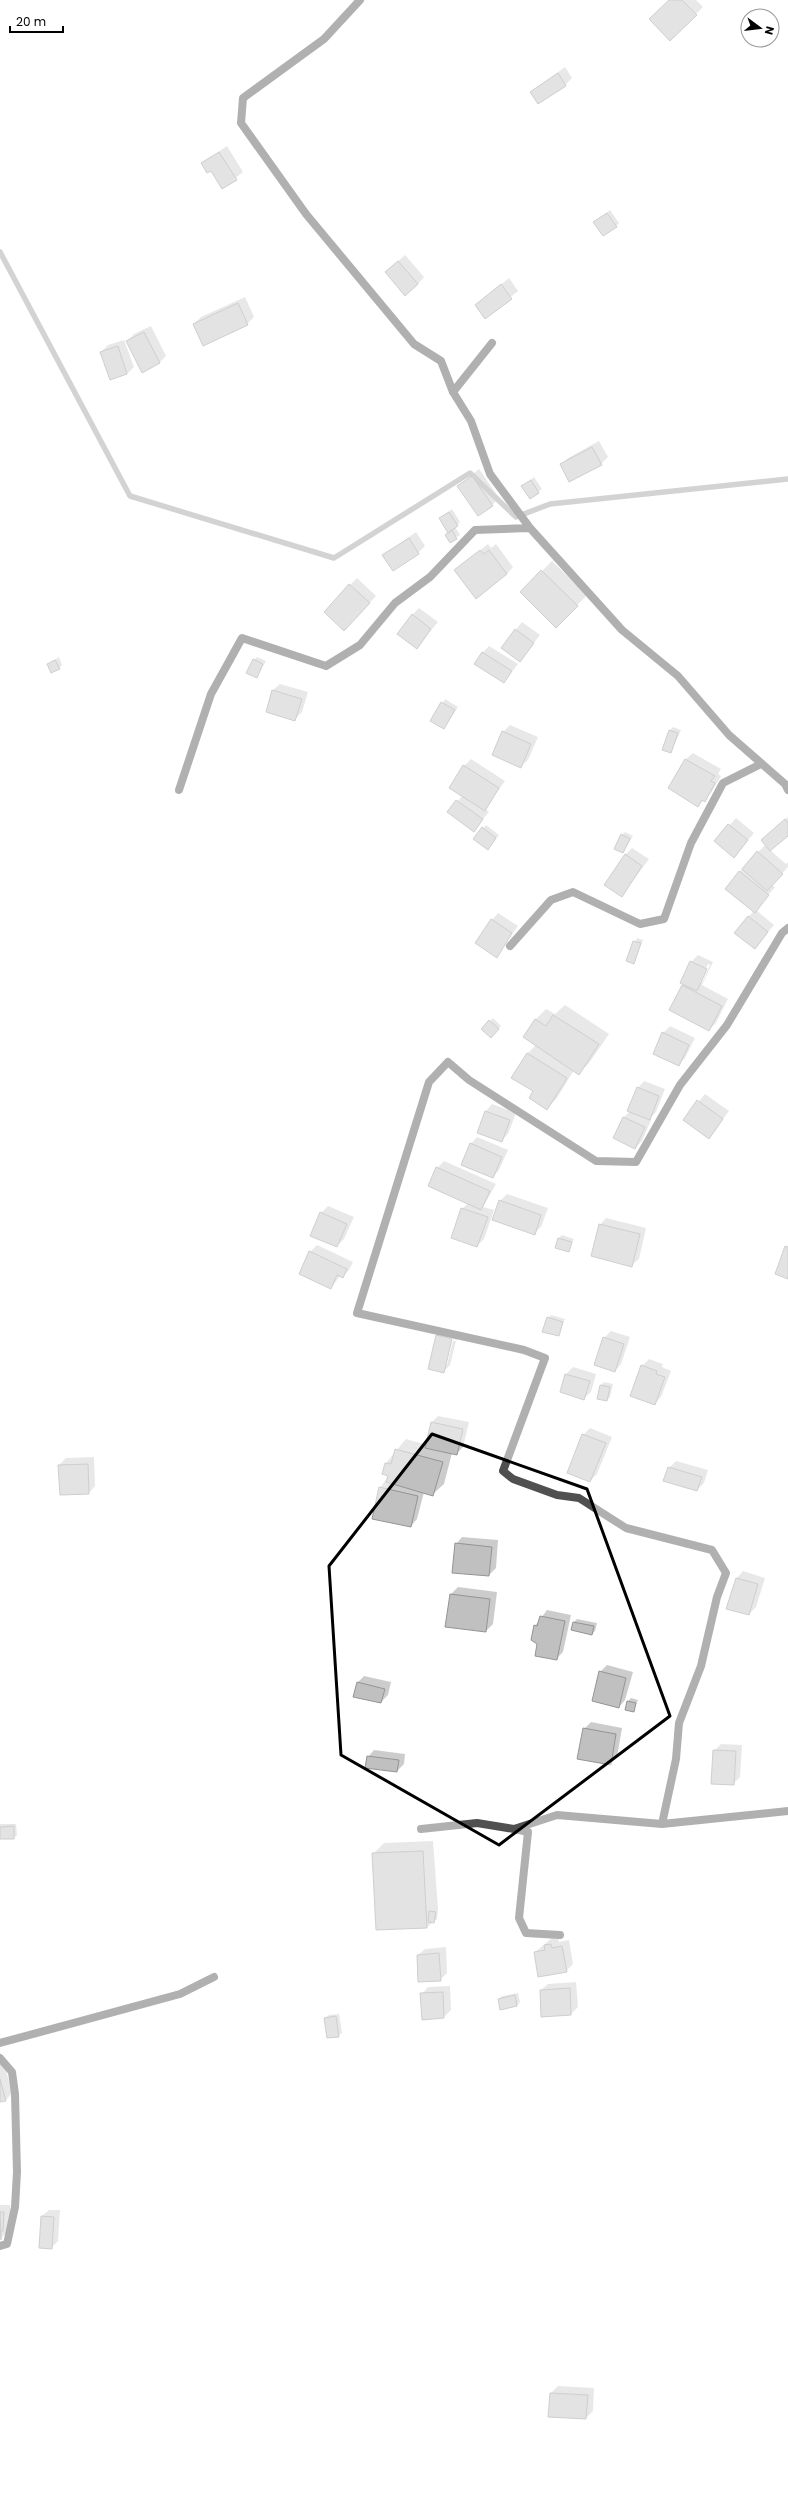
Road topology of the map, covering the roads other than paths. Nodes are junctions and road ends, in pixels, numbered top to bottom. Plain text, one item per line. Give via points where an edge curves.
1 (360, 0) edge
2 (492, 342) dead end
3 (453, 392) junction
4 (530, 528) junction
5 (761, 764) junction
6 (179, 790) dead end
7 (788, 790) edge
8 (788, 928) edge
9 (510, 946) dead end
10 (788, 1811) edge
11 (662, 1824) junction
12 (421, 1829) dead end
13 (514, 1829) junction
14 (560, 1935) dead end
15 (214, 1977) dead end
16 (0, 2043) edge
17 (0, 2058) edge
18 (0, 2246) edge

1 - 3 street via 324,39 243,98 241,123 306,214 414,344 441,361
2 - 3 street
3 - 4 street via 471,421 490,474
4 - 5 street via 622,630 678,676 729,735
4 - 6 street via 475,530 430,577 395,603 360,645 326,666 242,638 211,694
5 - 7 street via 785,784
5 - 9 street via 723,783 691,843 664,919 640,924 573,892 552,900
8 - 11 street via 782,933 727,1025 680,1085 636,1162 596,1161 469,1080 448,1062 429,1082 357,1313 524,1350 545,1358 503,1471 513,1479 556,1495 578,1498 626,1528 712,1550 726,1573 715,1603 701,1666 679,1723 676,1759
10 - 11 street
11 - 13 street via 557,1815
12 - 13 street via 477,1823
13 - 14 street via 528,1832 519,1918 526,1933
15 - 16 street via 180,1994
17 - 18 street via 12,2072 18,2172 15,2207 7,2244

